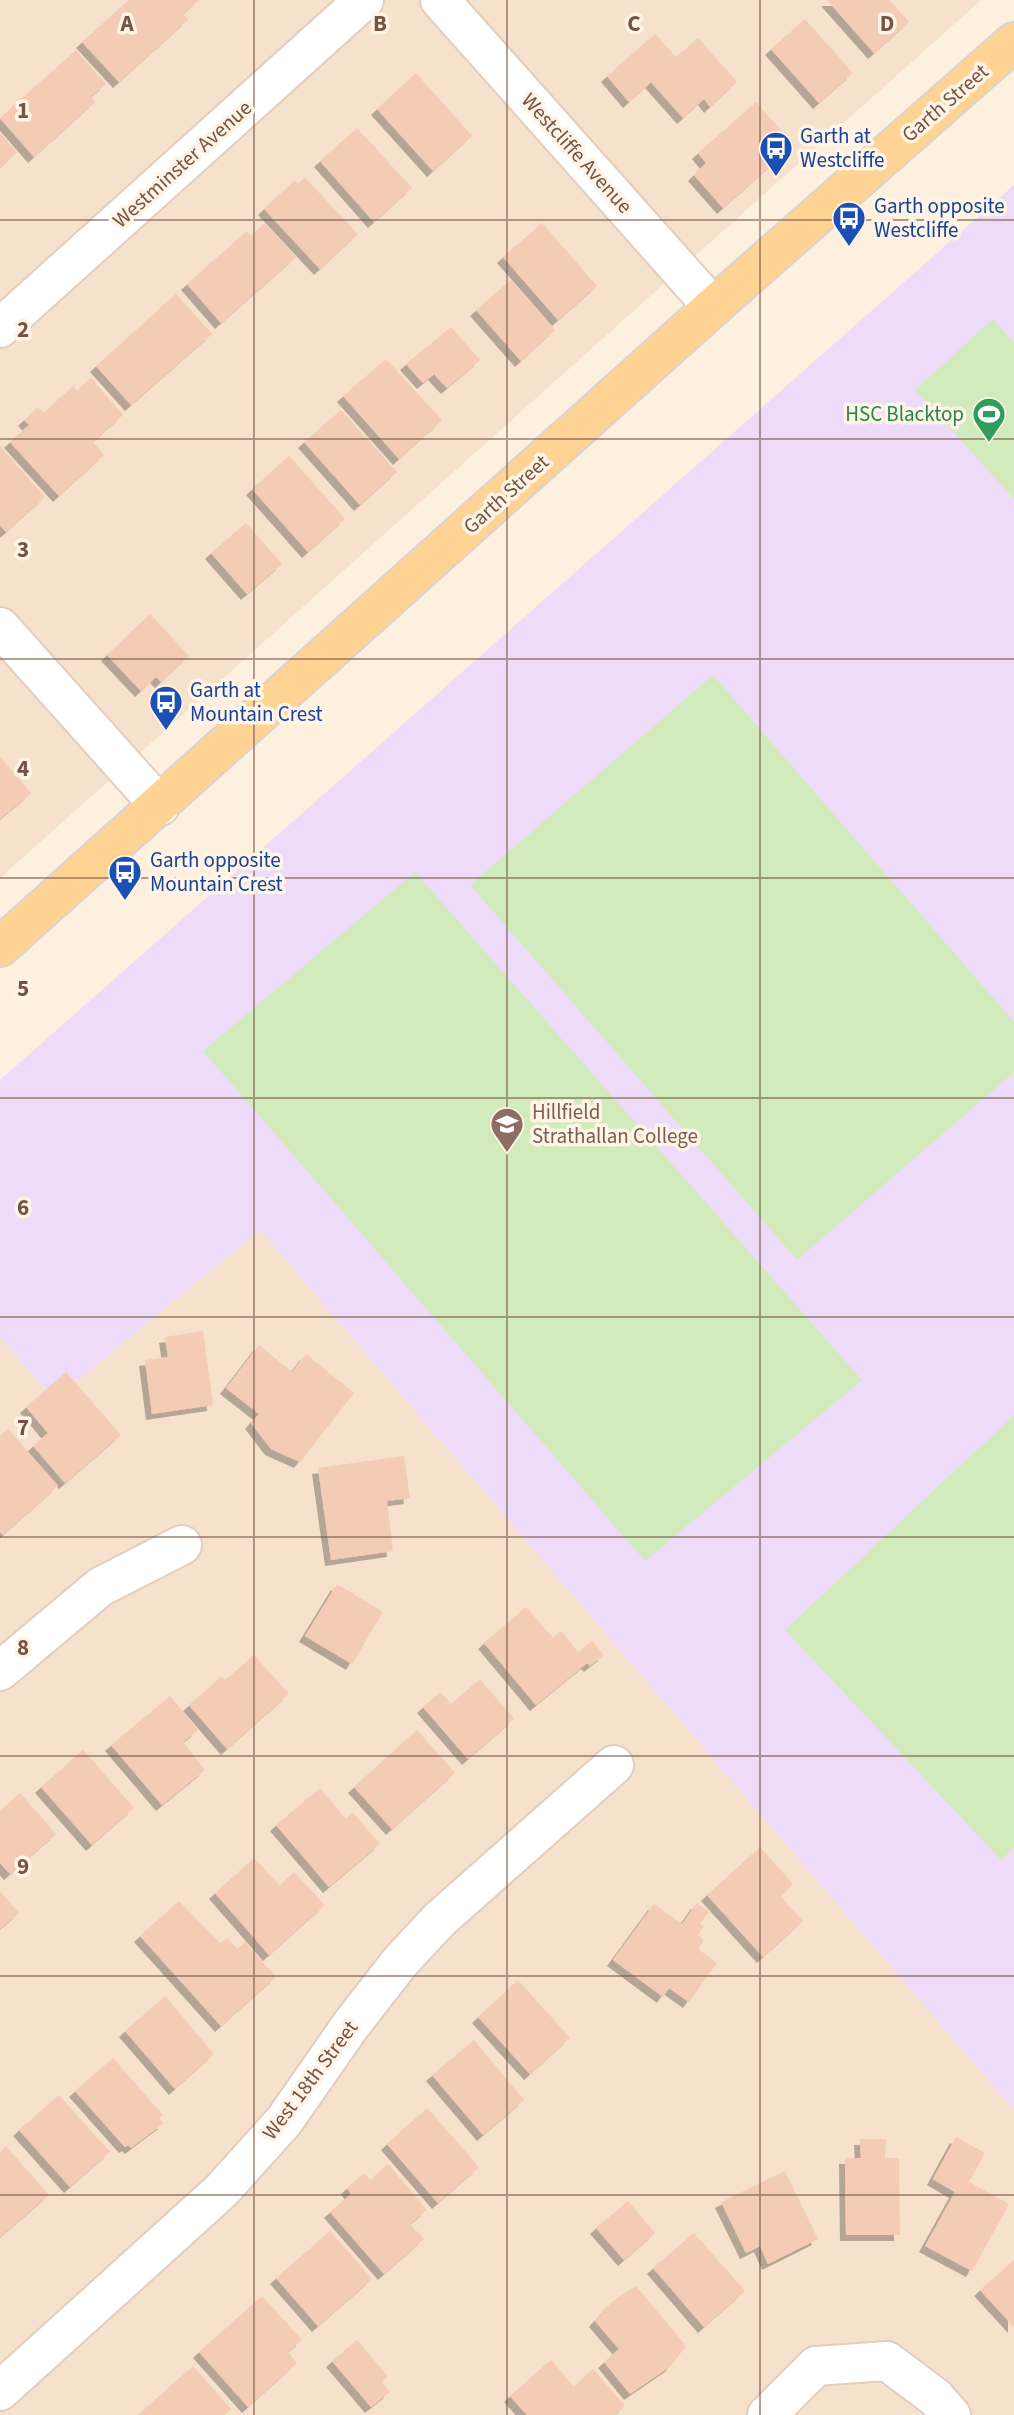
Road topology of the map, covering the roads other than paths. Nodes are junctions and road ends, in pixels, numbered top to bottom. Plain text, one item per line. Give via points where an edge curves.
1 (364, 0) edge
2 (440, 0) edge
3 (1014, 42) edge
4 (713, 307) junction
5 (0, 328) edge
6 (0, 627) edge
7 (160, 806) junction
8 (0, 947) edge
9 (182, 1545) dead end
10 (0, 1671) edge
11 (614, 1765) dead end
12 (0, 2391) edge
13 (766, 2415) edge
14 (951, 2415) edge

1 - 5 street, Westminster Avenue
2 - 4 street, Westcliffe Avenue
3 - 4 main road, Garth Street
4 - 7 main road, Garth Street
6 - 7 street
7 - 8 main road, Garth Street
9 - 10 street via 100,1587
11 - 12 street, West 18th Street via 439,1920 400,1962 284,2121 222,2190
13 - 14 street via 816,2366 887,2361

